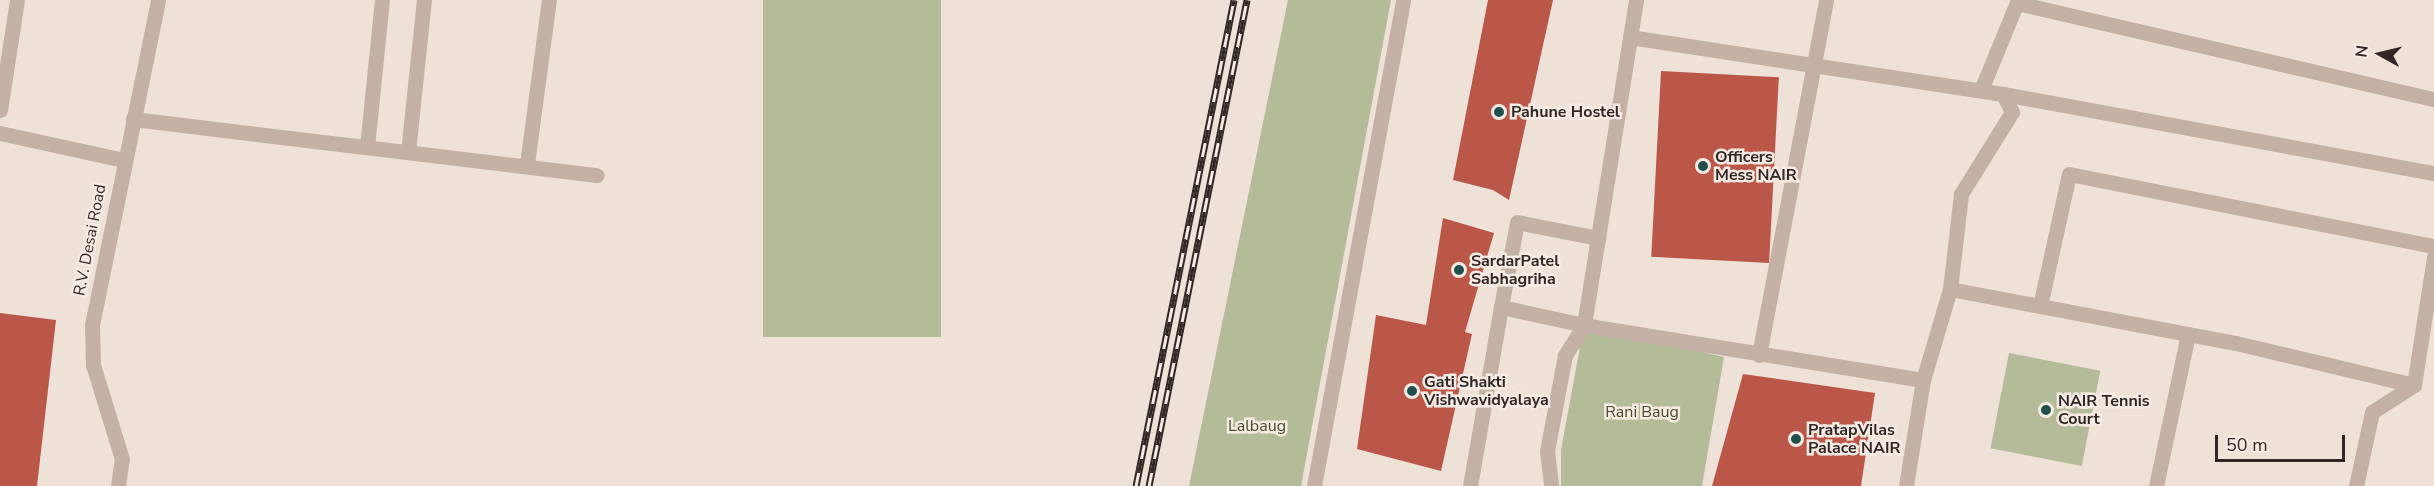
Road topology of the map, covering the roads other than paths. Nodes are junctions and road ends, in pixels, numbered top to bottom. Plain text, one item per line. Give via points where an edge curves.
1 (17, 0) edge
2 (158, 0) edge
3 (382, 0) edge
4 (424, 0) edge
5 (549, 0) edge
6 (1403, 0) edge
7 (1636, 0) edge
8 (1826, 0) edge
9 (2017, 1) edge
10 (1630, 37) junction
11 (1812, 65) junction
12 (1981, 90) junction
13 (2003, 94) junction
14 (2434, 99) edge
15 (0, 110) edge
16 (133, 119) junction
17 (0, 133) edge
18 (367, 147) junction
19 (408, 152) junction
20 (124, 160) junction
21 (527, 164) junction
22 (2434, 173) edge
23 (597, 175) dead end
24 (1598, 237) junction
25 (2434, 246) edge
26 (2434, 257) edge
27 (1950, 289) junction
28 (2040, 306) junction
29 (1502, 307) junction
30 (1584, 325) junction
31 (2188, 334) junction
32 (1759, 355) junction
33 (1923, 380) junction
34 (2414, 385) junction
35 (1323, 438) junction
36 (118, 486) edge
37 (1307, 486) edge
38 (1314, 486) edge
39 (1470, 486) edge
40 (1551, 486) edge
41 (1906, 486) edge
42 (2156, 486) edge
43 (2356, 486) edge

1 - 15 street
2 - 16 street, R.V. Desai Road
3 - 18 street
4 - 19 street
5 - 21 street
6 - 35 street
7 - 10 street
8 - 11 street
9 - 12 street
9 - 14 street
10 - 11 street
10 - 24 street
11 - 12 street
11 - 32 street
12 - 13 street
13 - 22 street
13 - 27 street via 2012,112 1961,194
16 - 18 street
16 - 20 street, R.V. Desai Road
17 - 20 street
18 - 19 street
19 - 21 street
20 - 36 street, R.V. Desai Road via 92,325 93,365 122,459
21 - 23 street
24 - 29 street via 1517,222
24 - 30 street
25 - 28 street via 2069,174
26 - 34 street
27 - 28 street
27 - 33 street
28 - 31 street
29 - 30 street
29 - 39 street
30 - 32 street
30 - 40 street via 1565,355 1548,451
31 - 34 street
31 - 42 street
32 - 33 street
33 - 41 street
34 - 43 street via 2372,412
35 - 37 street
35 - 38 street

